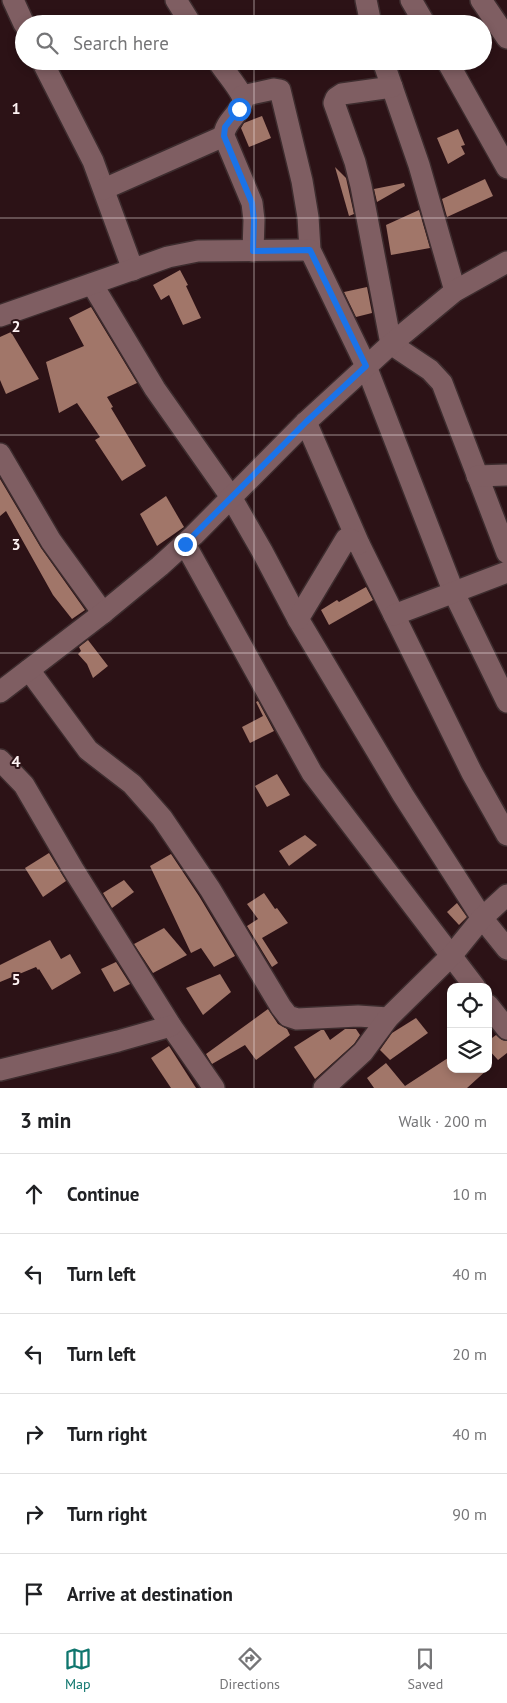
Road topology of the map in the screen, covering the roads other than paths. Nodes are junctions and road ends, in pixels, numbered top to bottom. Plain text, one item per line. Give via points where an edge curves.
1 (13, 0) edge
2 (176, 0) edge
3 (366, 0) edge
4 (480, 0) edge
5 (415, 1) edge
6 (20, 15) edge
7 (185, 15) edge
8 (369, 15) edge
9 (421, 15) edge
10 (491, 15) edge
11 (492, 17) edge
12 (507, 38) edge
13 (47, 70) edge
14 (224, 70) edge
15 (386, 70) edge
16 (452, 70) edge
17 (392, 87) junction
18 (242, 96) junction
19 (224, 136) junction
20 (507, 168) edge
21 (104, 189) junction
22 (310, 250) junction
23 (253, 251) junction
24 (507, 262) edge
25 (133, 270) junction
26 (92, 284) junction
27 (454, 291) junction
28 (0, 316) edge
29 (390, 344) junction
30 (366, 366) junction
31 (306, 422) junction
32 (0, 454) edge
33 (507, 475) edge
34 (477, 476) junction
35 (231, 497) junction
36 (185, 544) junction
37 (360, 544) junction
38 (507, 553) edge
39 (507, 572) edge
40 (454, 593) junction
41 (103, 613) junction
42 (394, 615) junction
43 (298, 619) junction
44 (29, 670) junction
45 (0, 692) edge
46 (507, 702) edge
47 (0, 760) edge
48 (507, 835) edge
49 (507, 895) edge
50 (482, 918) junction
51 (507, 949) edge
52 (452, 955) junction
53 (472, 983) edge
54 (492, 1010) edge
55 (388, 1018) junction
56 (171, 1026) junction
57 (507, 1029) edge
58 (0, 1070) edge
59 (214, 1088) edge
60 (324, 1088) edge

1 - 6 street
2 - 7 street
3 - 8 street
4 - 10 street
5 - 9 street
11 - 12 street
13 - 21 street
14 - 18 street
15 - 17 street
16 - 20 street
17 - 27 street via 419,164
17 - 29 street via 342,94 334,103 361,186
18 - 19 street via 242,103 225,127
18 - 22 street via 280,90 302,181
19 - 21 street
19 - 23 street via 252,203
21 - 25 street
22 - 23 street
22 - 30 street
23 - 25 street via 198,251 168,257
24 - 27 street
25 - 26 street
26 - 28 street
26 - 35 street via 155,388
27 - 29 street
29 - 30 street
29 - 34 street via 430,370 442,383
30 - 31 street
30 - 40 street
31 - 35 street
31 - 37 street
32 - 41 street via 51,541
33 - 34 street
34 - 38 street
35 - 36 street
35 - 43 street
36 - 41 street
36 - 52 street via 312,773
37 - 42 street
37 - 43 street via 346,539
39 - 40 street
40 - 42 street
40 - 46 street
41 - 44 street
42 - 48 street via 472,773
43 - 50 street via 403,795
44 - 45 street
44 - 55 street via 88,750 132,784 162,818 288,1016 297,1019
47 - 56 street via 24,785
49 - 50 street
50 - 51 street
50 - 52 street
52 - 53 street
52 - 55 street
54 - 57 street
55 - 60 street via 363,1052
56 - 58 street
56 - 59 street

